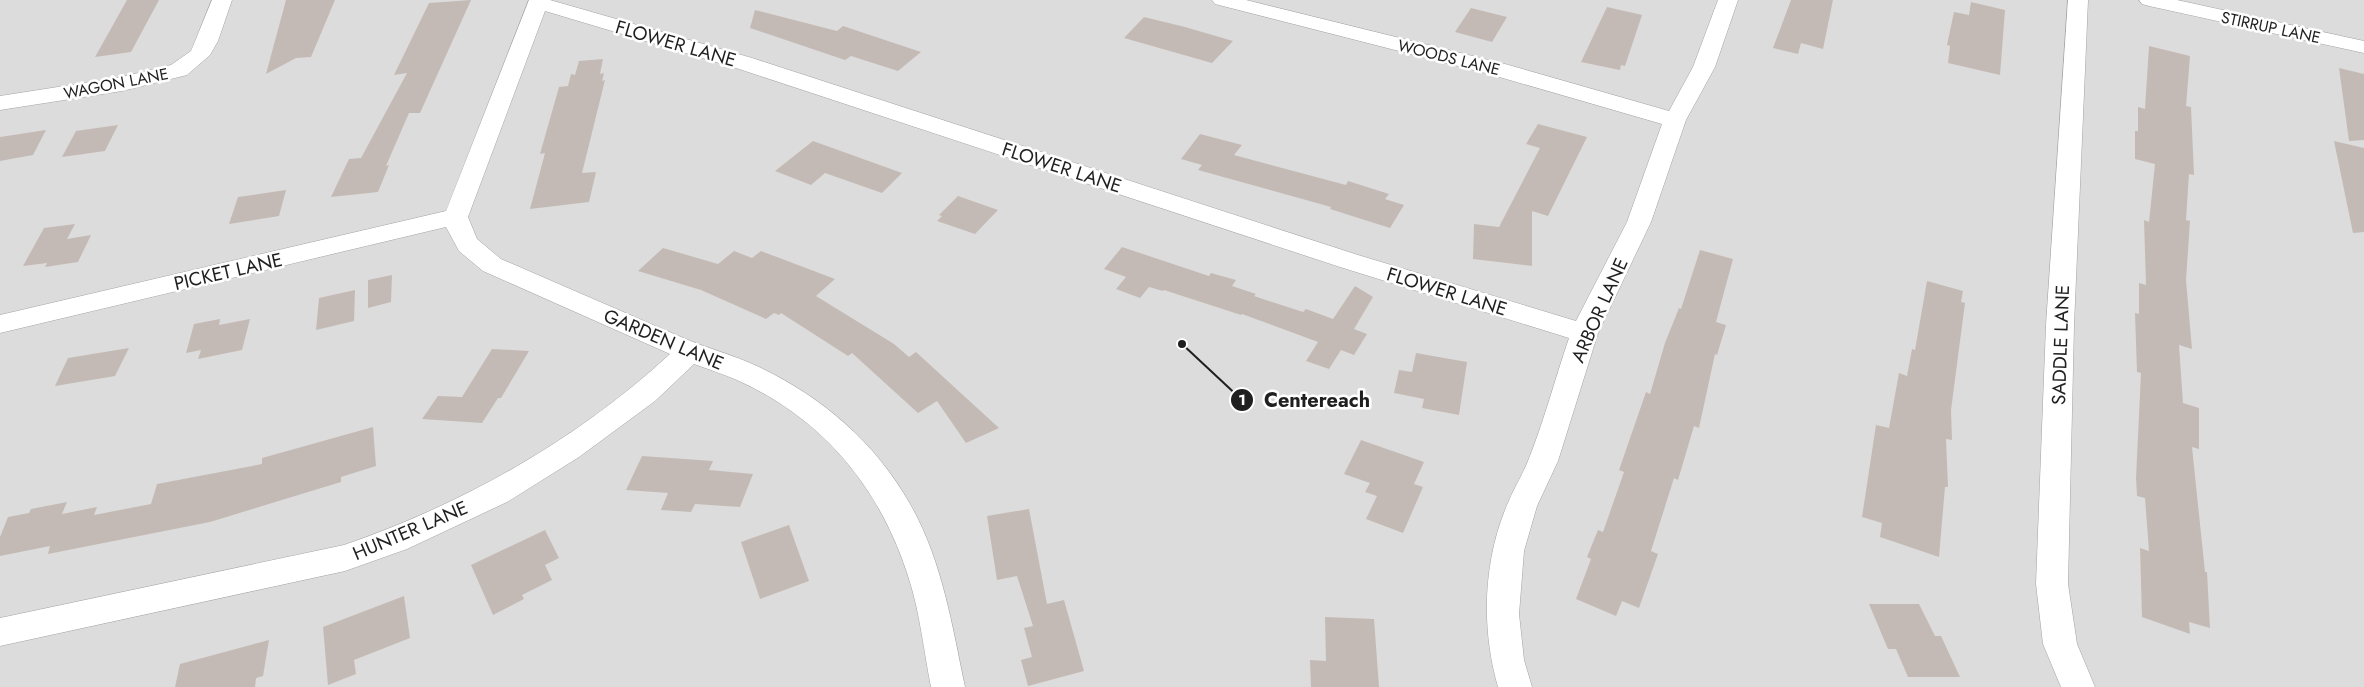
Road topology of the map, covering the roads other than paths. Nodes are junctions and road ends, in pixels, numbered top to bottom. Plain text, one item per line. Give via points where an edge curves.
1 (222, 0) edge
2 (1222, 0) edge
3 (1728, 0) edge
4 (2078, 0) edge
5 (2149, 0) edge
6 (539, 2) edge
7 (2364, 48) edge
8 (0, 103) edge
9 (1675, 120) junction
10 (456, 217) junction
11 (0, 324) edge
12 (1584, 333) junction
13 (690, 352) junction
14 (0, 632) edge
15 (948, 687) edge
16 (1515, 687) edge
17 (2078, 687) edge

1 - 8 street, WAGON LANE via 199,55 179,70 122,84
2 - 9 street, WOODS LANE via 1497,69
3 - 9 street, ARBOR LANE via 1704,67
4 - 17 street, SADDLE LANE via 2060,325 2052,584 2060,644
5 - 7 street, STIRRUP LANE
6 - 10 street
6 - 12 street, FLOWER LANE via 744,63 1349,262
9 - 12 street, ARBOR LANE via 1639,222
10 - 11 street, PICKET LANE
10 - 13 street, GARDEN LANE via 460,234 472,251 492,265
12 - 16 street, ARBOR LANE via 1543,461 1522,506 1508,551 1502,614 1507,660
13 - 14 street, HUNTER LANE via 645,394 568,449 496,494 396,540 345,558
13 - 15 street, GARDEN LANE via 747,373 792,397 843,437 861,456 898,511 926,580

